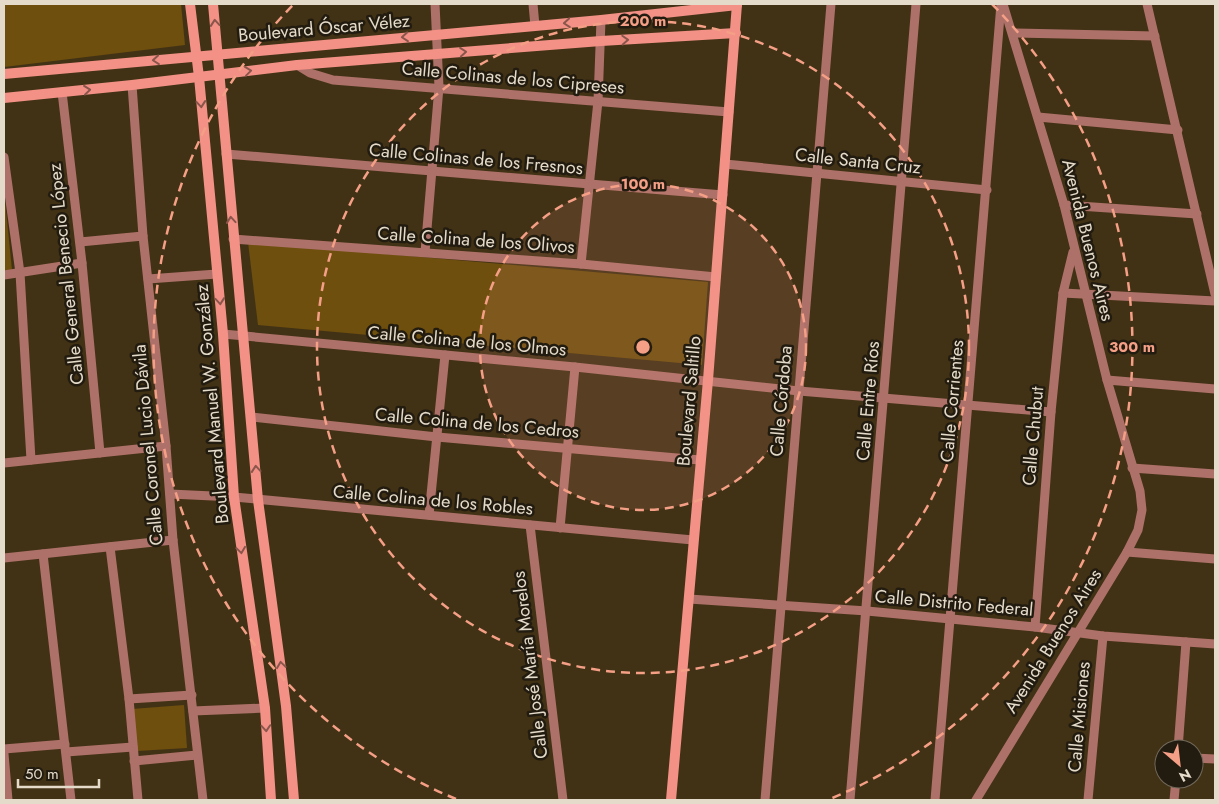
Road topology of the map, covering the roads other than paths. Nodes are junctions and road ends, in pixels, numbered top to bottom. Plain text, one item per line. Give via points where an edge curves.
1 (190, 4) edge
2 (213, 4) edge
3 (435, 4) edge
4 (533, 4) edge
5 (737, 4) edge
6 (831, 4) edge
7 (916, 4) edge
8 (1002, 4) edge
9 (1147, 4) edge
10 (601, 20) junction
11 (535, 26) junction
12 (736, 33) junction
13 (1013, 33) junction
14 (437, 34) junction
15 (1155, 36) junction
16 (601, 41) junction
17 (218, 54) junction
18 (438, 54) junction
19 (196, 56) junction
20 (297, 65) junction
21 (4, 74) edge
22 (220, 74) junction
23 (199, 77) junction
24 (132, 86) junction
25 (439, 87) junction
26 (62, 92) junction
27 (4, 98) edge
28 (598, 101) junction
29 (729, 112) junction
30 (1038, 117) junction
31 (1178, 130) junction
32 (226, 154) junction
33 (4, 157) edge
34 (725, 164) junction
35 (433, 171) junction
36 (815, 173) junction
37 (903, 182) junction
38 (590, 185) junction
39 (987, 190) junction
40 (723, 195) junction
41 (1064, 205) junction
42 (1197, 214) junction
43 (143, 236) junction
44 (233, 239) junction
45 (80, 242) junction
46 (1074, 249) junction
47 (425, 252) junction
48 (82, 263) junction
49 (581, 264) junction
50 (20, 273) junction
51 (217, 274) junction
52 (4, 275) edge
53 (716, 277) junction
54 (148, 279) junction
55 (1063, 294) junction
56 (1215, 294) edge
57 (1086, 296) junction
58 (1215, 301) edge
59 (222, 334) junction
60 (244, 337) junction
61 (445, 355) junction
62 (575, 367) junction
63 (708, 380) junction
64 (1107, 380) junction
65 (1215, 389) edge
66 (799, 391) junction
67 (884, 398) junction
68 (967, 405) junction
69 (1051, 412) junction
70 (251, 417) junction
71 (437, 437) junction
72 (166, 446) junction
73 (569, 448) junction
74 (100, 453) junction
75 (31, 460) junction
76 (700, 460) junction
77 (4, 463) edge
78 (1132, 468) junction
79 (1215, 474) edge
80 (170, 494) junction
81 (234, 497) junction
82 (258, 500) junction
83 (429, 515) junction
84 (530, 525) junction
85 (560, 528) junction
86 (173, 540) junction
87 (693, 540) junction
88 (110, 547) junction
89 (1127, 552) junction
90 (43, 554) junction
91 (4, 558) edge
92 (1215, 559) edge
93 (689, 599) junction
94 (780, 606) junction
95 (867, 611) junction
96 (951, 619) junction
97 (1035, 627) junction
98 (1077, 632) junction
99 (1103, 636) junction
100 (1186, 642) junction
101 (1215, 644) edge
102 (192, 695) junction
103 (129, 699) junction
104 (265, 708) junction
105 (193, 711) junction
106 (1179, 739) edge
107 (133, 747) junction
108 (65, 748) junction
109 (4, 749) edge
110 (4, 754) edge
111 (197, 756) junction
112 (134, 761) junction
113 (5, 776) edge
114 (8, 800) edge
115 (71, 800) edge
116 (138, 800) edge
117 (203, 800) edge
118 (272, 800) edge
119 (294, 800) edge
120 (563, 800) edge
121 (671, 800) edge
122 (676, 800) edge
123 (765, 800) edge
124 (850, 800) edge
125 (935, 800) edge
126 (976, 800) edge
127 (1088, 800) edge

1 - 19 street, Boulevard Manuel W. González
17 -> 2 street, Boulevard Manuel W. González
3 - 14 street
4 - 11 street
5 - 10 street, Boulevard Óscar Vélez
5 - 12 street, Boulevard Saltillo
6 - 36 street, Calle Córdoba
7 - 37 street, Calle Entre Ríos
8 - 13 street, Avenida Buenos Aires
8 - 39 street, Calle Corrientes
9 - 15 street
10 -> 11 street, Boulevard Óscar Vélez
10 - 16 street
11 - 14 street, Boulevard Óscar Vélez
16 -> 12 street, Boulevard Óscar Vélez
12 - 29 street, Boulevard Saltillo
13 - 15 street
13 - 30 street, Avenida Buenos Aires
14 -> 17 street, Boulevard Óscar Vélez
14 - 18 street
15 - 31 street
18 -> 16 street, Boulevard Óscar Vélez
16 - 28 street
17 - 19 street, Boulevard Óscar Vélez
17 - 22 street, Boulevard Manuel W. González
18 - 20 street, Boulevard Óscar Vélez
18 - 25 street
19 -> 21 street, Boulevard Óscar Vélez
19 - 23 street, Boulevard Manuel W. González
22 -> 20 street, Boulevard Óscar Vélez
20 - 25 street, Calle Colinas de los Cipreses via 333,80
22 - 23 street, Boulevard Óscar Vélez
22 - 32 street, Boulevard Manuel W. González
23 - 24 street, Boulevard Óscar Vélez
23 -> 51 street, Boulevard Manuel W. González
26 -> 24 street, Boulevard Óscar Vélez
24 - 43 street, Calle Coronel Lucio Dávila
25 - 28 street, Calle Colinas de los Cipreses
25 - 35 street
26 - 27 street, Boulevard Óscar Vélez
26 - 45 street, Calle General Benecio López
28 - 29 street, Calle Colinas de los Cipreses
28 - 38 street
29 - 34 street, Boulevard Saltillo
30 - 31 street
30 - 41 street, Avenida Buenos Aires
31 - 42 street
32 - 35 street, Calle Colinas de los Fresnos
44 -> 32 street, Boulevard Manuel W. González
33 - 50 street
34 - 36 street, Calle Santa Cruz
34 - 40 street, Boulevard Saltillo
35 - 38 street, Calle Colinas de los Fresnos
35 - 47 street
36 - 37 street, Calle Santa Cruz
36 - 66 street, Calle Córdoba
37 - 39 street, Calle Santa Cruz
37 - 67 street, Calle Entre Ríos
38 - 40 street, Calle Colinas de los Fresnos
38 - 49 street
39 - 68 street, Calle Corrientes
40 - 53 street, Boulevard Saltillo
41 - 42 street
41 - 46 street, Avenida Buenos Aires
42 - 56 street
43 - 45 street
43 - 54 street, Calle Coronel Lucio Dávila
44 - 47 street, Calle Colina de los Olivos
44 - 60 street, Boulevard Manuel W. González
45 - 48 street, Calle General Benecio López
46 - 55 street, Calle Chubut
46 - 57 street, Avenida Buenos Aires
47 - 49 street, Calle Colina de los Olivos
48 - 50 street
48 - 74 street, Calle General Benecio López
49 - 53 street, Calle Colina de los Olivos
50 - 52 street
50 - 75 street
51 - 54 street
51 -> 59 street, Boulevard Manuel W. González
53 - 63 street, Boulevard Saltillo
54 - 72 street, Calle Coronel Lucio Dávila
55 - 57 street
55 - 69 street, Calle Chubut
57 - 58 street
57 - 64 street, Avenida Buenos Aires
59 - 60 street, Calle Colina de los Olmos
59 - 81 street, Boulevard Manuel W. González
60 - 61 street, Calle Colina de los Olmos
60 - 70 street, Boulevard Manuel W. González
61 - 62 street, Calle Colina de los Olmos
61 - 71 street
62 - 63 street, Calle Colina de los Olmos
62 - 73 street
63 - 66 street, Calle Colina de los Olmos
63 - 76 street, Boulevard Saltillo
64 - 65 street
64 - 78 street, Avenida Buenos Aires
66 - 67 street, Calle Colina de los Olmos
66 - 94 street, Calle Córdoba
67 - 68 street, Calle Colina de los Olmos
67 - 95 street, Calle Entre Ríos
68 - 69 street, Calle Colina de los Olmos
68 - 96 street, Calle Corrientes
69 - 97 street, Calle Chubut
70 - 71 street, Calle Colina de los Cedros
82 -> 70 street, Boulevard Manuel W. González
71 - 73 street, Calle Colina de los Cedros
71 - 83 street
72 - 74 street
72 - 80 street, Calle Coronel Lucio Dávila
73 - 76 street, Calle Colina de los Cedros
73 - 85 street
74 - 75 street
75 - 77 street
76 - 87 street, Boulevard Saltillo
78 - 79 street
78 - 89 street, Avenida Buenos Aires via 1142,510 1138,530
80 - 81 street, Calle Colina de los Robles
80 - 86 street, Calle Coronel Lucio Dávila
81 - 82 street, Calle Colina de los Robles
81 -> 104 street, Boulevard Manuel W. González
82 - 83 street, Calle Colina de los Robles
119 -> 82 street, Boulevard Manuel W. González via 286,706
83 - 84 street, Calle Colina de los Robles
84 - 85 street, Calle Colina de los Robles
84 - 120 street, Calle José María Morelos
85 - 87 street, Calle Colina de los Robles
86 - 88 street
86 - 102 street, Calle Coronel Lucio Dávila
87 - 93 street, Boulevard Saltillo
88 - 90 street
88 - 103 street
89 - 92 street
89 - 98 street, Avenida Buenos Aires
90 - 91 street
90 - 108 street
93 - 94 street, Calle Distrito Federal
93 - 121 street, Boulevard Saltillo
94 - 95 street, Calle Distrito Federal
94 - 123 street, Calle Córdoba
95 - 96 street, Calle Distrito Federal
95 - 124 street, Calle Entre Ríos
96 - 97 street, Calle Distrito Federal
96 - 125 street, Calle Corrientes
97 - 98 street, Calle Distrito Federal
98 - 99 street, Calle Distrito Federal
98 - 126 street, Avenida Buenos Aires
99 - 100 street, Calle Distrito Federal
99 - 127 street, Calle Misiones
100 - 101 street, Calle Distrito Federal
100 - 106 street
102 - 103 street
102 - 105 street, Calle Coronel Lucio Dávila
103 - 107 street
104 - 105 street
104 -> 118 street, Boulevard Manuel W. González
105 - 111 street, Calle Coronel Lucio Dávila
107 - 108 street
107 - 112 street
108 - 109 street
108 - 115 street
110 - 113 street
111 - 112 street
111 - 117 street, Calle Coronel Lucio Dávila
112 - 116 street
113 - 114 street
121 - 122 street

